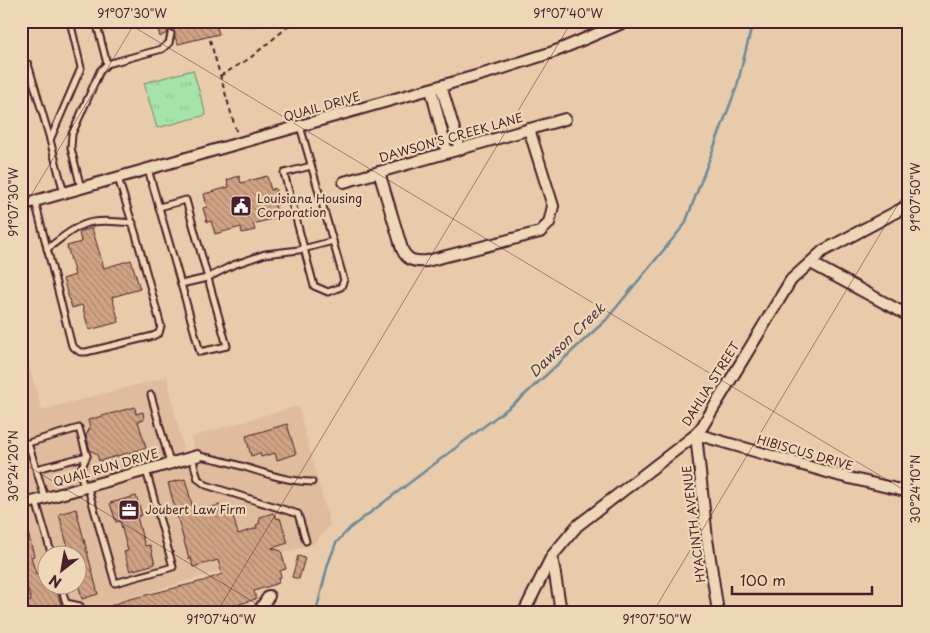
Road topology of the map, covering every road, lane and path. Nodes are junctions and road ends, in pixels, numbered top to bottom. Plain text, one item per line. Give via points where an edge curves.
1 (70, 21) edge
2 (96, 21) edge
3 (295, 21) edge
4 (627, 21) edge
5 (170, 34) dead end
6 (210, 40) dead end
7 (107, 64) junction
8 (21, 66) edge
9 (220, 76) junction
10 (436, 88) junction
11 (565, 119) dead end
12 (299, 126) junction
13 (529, 129) junction
14 (50, 140) junction
15 (240, 144) junction
16 (460, 149) junction
17 (448, 152) junction
18 (311, 166) junction
19 (148, 169) junction
20 (379, 172) junction
21 (118, 178) junction
22 (344, 182) dead end
23 (82, 188) junction
24 (64, 193) junction
25 (35, 202) junction
26 (21, 205) edge
27 (909, 205) edge
28 (159, 207) junction
29 (132, 223) junction
30 (333, 241) junction
31 (47, 249) junction
32 (304, 249) junction
33 (811, 263) junction
34 (207, 278) junction
35 (181, 284) junction
36 (909, 316) edge
37 (151, 395) dead end
38 (696, 434) junction
39 (87, 456) junction
40 (194, 456) junction
41 (170, 463) junction
42 (36, 469) junction
43 (146, 470) junction
44 (312, 482) dead end
45 (21, 484) edge
46 (86, 488) junction
47 (909, 492) edge
48 (32, 502) edge
49 (306, 541) dead end
50 (48, 546) edge
51 (552, 556) junction
52 (64, 596) edge
53 (269, 596) dead end
54 (80, 606) dead end
55 (258, 612) edge
56 (524, 612) edge
57 (562, 612) edge
58 (718, 612) edge

1 - 14 lane via 81,68
2 - 7 lane
3 - 9 path via 250,58
4 - 10 street, QUAIL DRIVE via 539,56
5 - 7 lane via 162,49
6 - 9 path
7 - 23 lane via 98,75 72,134 71,148
8 - 14 lane via 28,64
9 - 15 path
10 - 12 street, QUAIL DRIVE
10 - 16 street
10 - 17 street
11 - 13 street, DAWSON'S CREEK LANE
12 - 15 street, QUAIL DRIVE
12 - 18 lane
13 - 16 street, DAWSON'S CREEK LANE
13 - 20 street via 553,206 549,223 540,232 415,262 402,249
14 - 24 lane
15 - 19 street, QUAIL DRIVE
16 - 17 street, DAWSON'S CREEK LANE
17 - 20 street, DAWSON'S CREEK LANE
18 - 30 lane
18 - 32 lane via 284,173
19 - 21 street, QUAIL DRIVE
19 - 28 lane
20 - 22 street, DAWSON'S CREEK LANE
21 - 23 street, QUAIL DRIVE
21 - 29 lane
23 - 24 street, QUAIL DRIVE
24 - 25 street, QUAIL DRIVE
25 - 26 street, QUAIL DRIVE
25 - 31 lane
27 - 33 street, DAHLIA STREET via 823,251
28 - 34 lane via 186,200
28 - 35 lane
29 - 31 lane via 90,221 68,232
29 - 31 lane via 161,326 159,333 153,336 86,352 76,350 72,346
30 - 32 lane
30 - 32 lane via 344,280 342,287 335,291 320,290 314,286
32 - 34 lane via 259,256
33 - 36 street
33 - 38 street, DAHLIA STREET via 791,280
34 - 35 lane
34 - 35 lane via 227,346 200,352
37 - 41 lane
38 - 47 street, HIBISCUS DRIVE
38 - 51 street, DAHLIA STREET via 577,526
38 - 58 street, HYACINTH AVENUE
39 - 42 lane
39 - 42 lane via 79,428 28,443
39 - 46 lane via 80,471
40 - 41 street, QUAIL RUN DRIVE
40 - 44 lane via 214,458 288,480
40 - 49 lane via 198,479 206,485 298,514
41 - 43 street, QUAIL RUN DRIVE
42 - 48 lane
43 - 46 street, QUAIL RUN DRIVE
43 - 46 lane via 173,567 115,584
45 - 48 lane
46 - 48 street, QUAIL RUN DRIVE
48 - 50 lane
51 - 56 street, DAHLIA STREET
51 - 57 street
52 - 54 lane via 66,603
53 - 55 street

